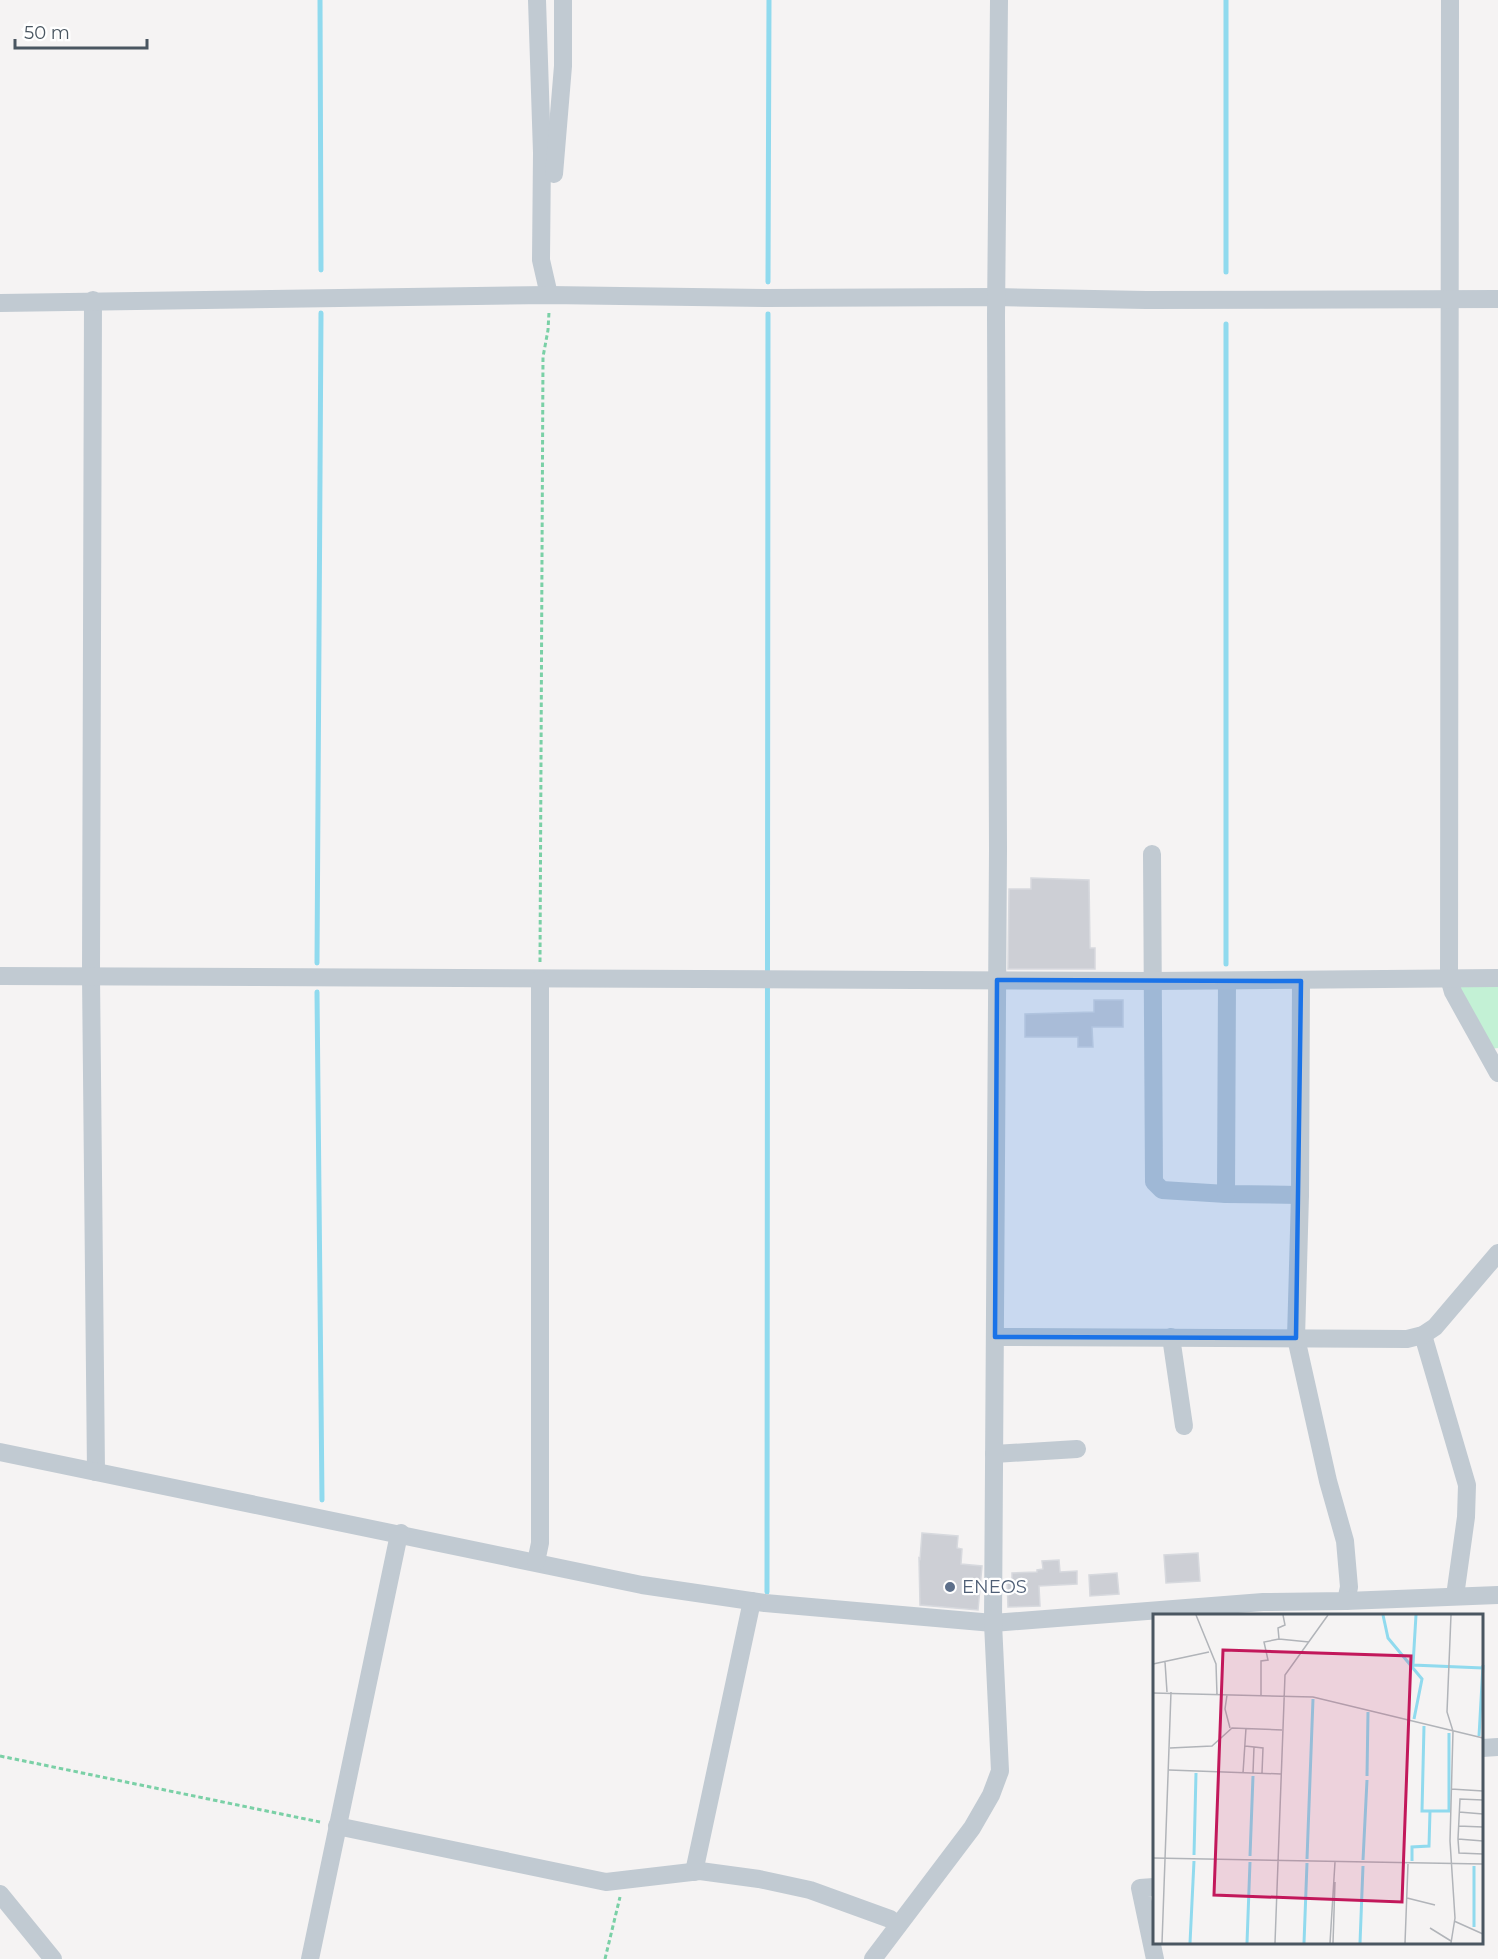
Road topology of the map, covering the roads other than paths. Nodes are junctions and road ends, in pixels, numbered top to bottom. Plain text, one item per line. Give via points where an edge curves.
1 (537, 0) edge
2 (564, 0) edge
3 (999, 0) edge
4 (1450, 0) edge
5 (549, 295) junction
6 (996, 297) junction
7 (1449, 299) junction
8 (1498, 299) edge
9 (93, 300) junction
10 (0, 303) edge
11 (1152, 854) dead end
12 (0, 976) edge
13 (91, 976) junction
14 (1449, 978) junction
15 (1498, 978) edge
16 (540, 979) junction
17 (997, 980) junction
18 (1153, 981) junction
19 (1227, 981) junction
20 (1300, 981) junction
21 (1498, 1072) edge
22 (1226, 1194) junction
23 (1300, 1195) junction
24 (1498, 1253) edge
25 (1424, 1335) junction
26 (995, 1337) junction
27 (1171, 1337) junction
28 (1296, 1338) junction
29 (1184, 1426) dead end
30 (1077, 1449) dead end
31 (0, 1452) edge
32 (994, 1454) junction
33 (96, 1472) junction
34 (401, 1533) junction
35 (536, 1562) junction
36 (1498, 1594) edge
37 (1455, 1596) junction
38 (752, 1601) junction
39 (1346, 1601) junction
40 (1423, 1607) edge
41 (1183, 1611) edge
42 (993, 1623) junction
43 (1498, 1747) edge
44 (1483, 1748) edge
45 (337, 1826) junction
46 (694, 1872) junction
47 (1153, 1887) edge
48 (0, 1894) edge
49 (898, 1925) junction
50 (53, 1959) edge
51 (310, 1959) edge
52 (873, 1959) edge
53 (1155, 1959) edge

1 - 5 street via 542,261
2 - 5 street
3 - 6 street
4 - 7 street
5 - 6 street
5 - 9 street
6 - 7 street
6 - 17 street
7 - 8 street
7 - 14 street
9 - 10 street
9 - 13 street
11 - 18 street
12 - 13 street
13 - 16 street
13 - 33 street
14 - 15 street
14 - 20 street
14 - 21 street
16 - 17 street
16 - 35 street via 540,1543
17 - 18 street
17 - 26 street
18 - 19 street
18 - 22 street via 1154,1182 1162,1190
19 - 20 street
19 - 22 street
20 - 23 street
22 - 23 street
23 - 28 street
24 - 25 street via 1442,1320
25 - 28 street via 1407,1339
25 - 37 street via 1467,1485
26 - 27 street
26 - 32 street
27 - 28 street
27 - 29 street
28 - 39 street via 1328,1481 1346,1541
30 - 32 street
31 - 33 street
32 - 42 street
33 - 34 street
34 - 35 street
34 - 45 street
35 - 38 street
36 - 37 street
37 - 40 street
38 - 42 street
38 - 46 street
39 - 40 street
39 - 41 street via 1263,1602
41 - 42 street
42 - 49 street via 1000,1771 972,1828
43 - 44 street
45 - 46 street via 606,1882
45 - 51 street
46 - 49 street via 759,1879 810,1890
47 - 53 street via 1140,1888
48 - 50 street
49 - 52 street

